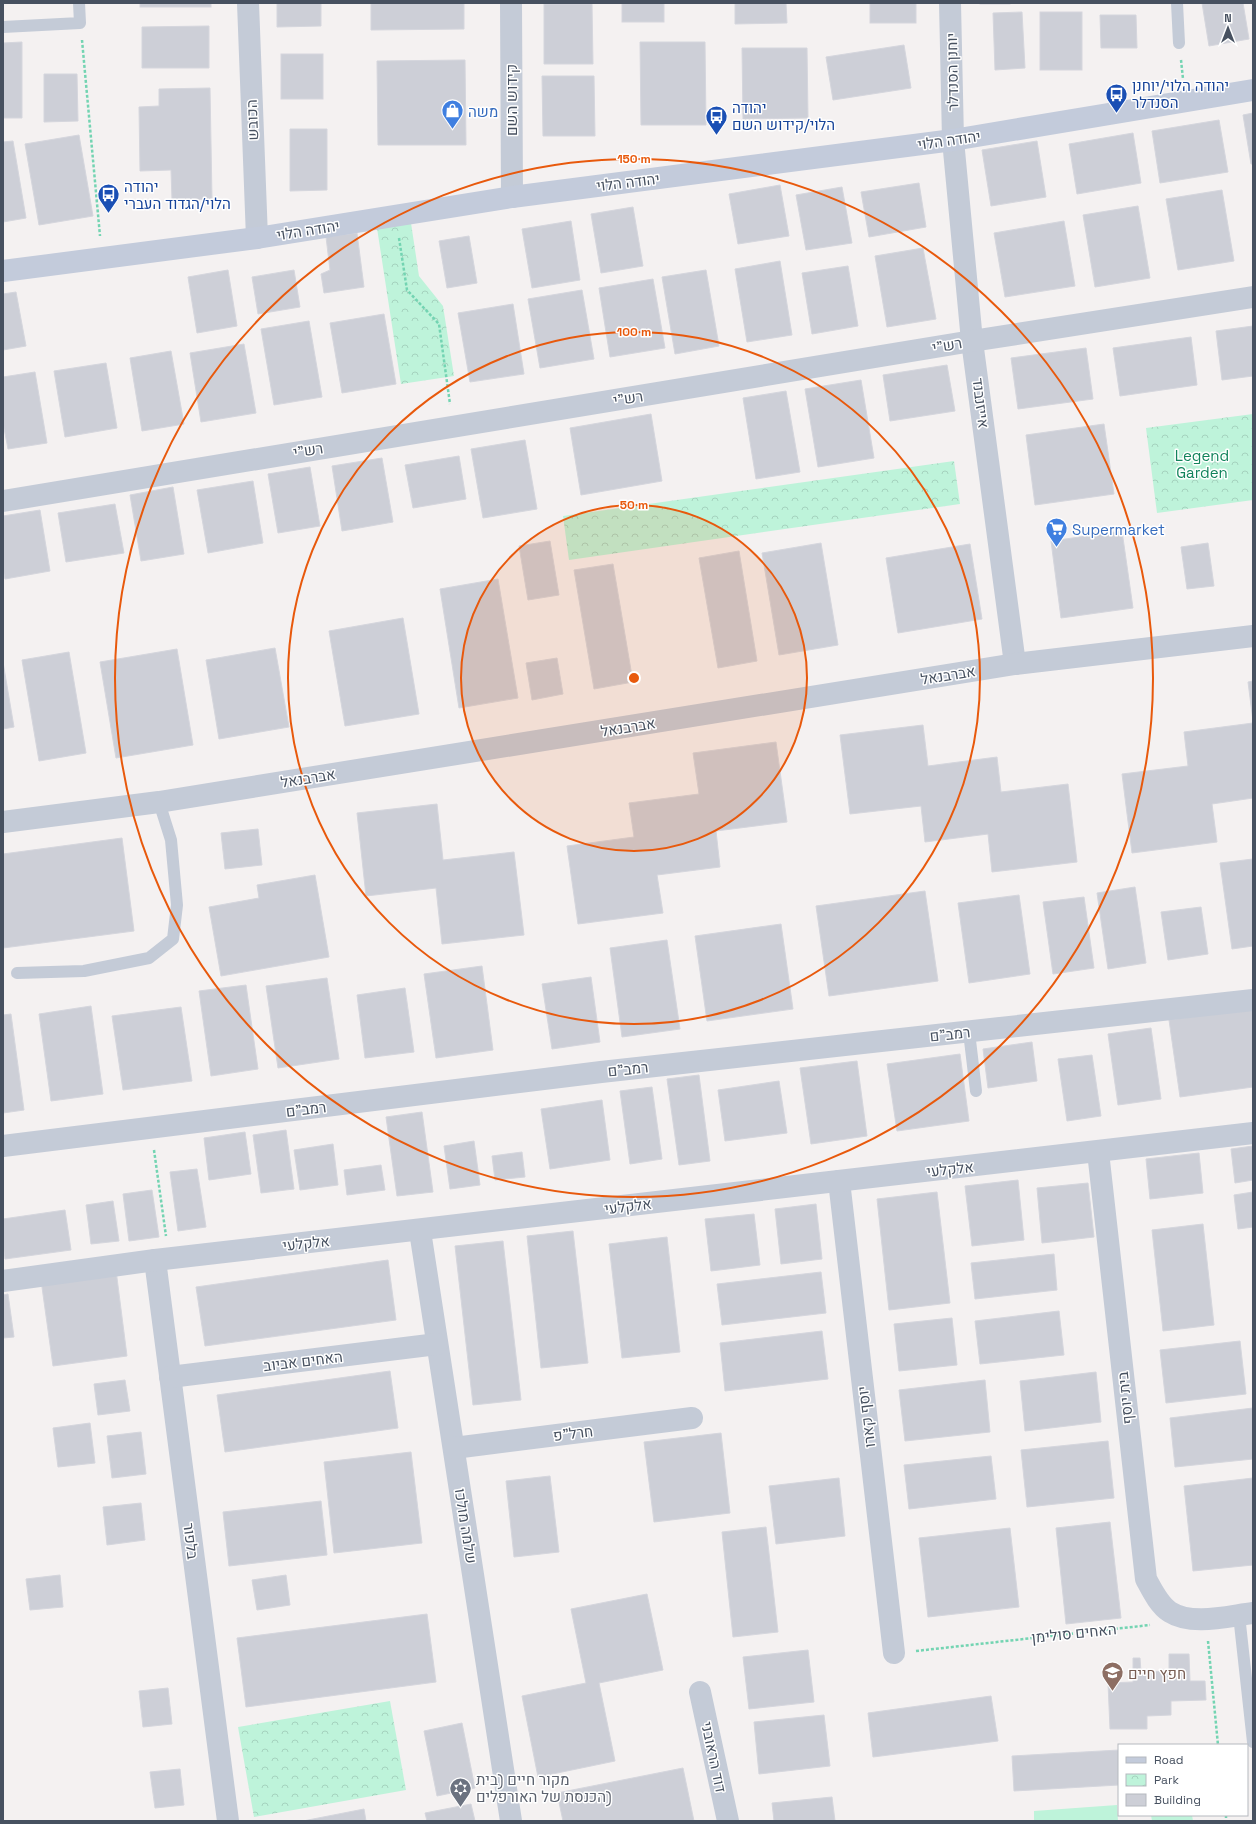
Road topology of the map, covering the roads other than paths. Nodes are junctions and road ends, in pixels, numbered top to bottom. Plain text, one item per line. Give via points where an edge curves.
1 (79, 3) edge
2 (248, 3) edge
3 (511, 3) edge
4 (950, 3) edge
5 (1177, 3) edge
6 (3, 27) edge
7 (1179, 44) road end
8 (1253, 90) edge
9 (953, 140) junction
10 (512, 197) junction
11 (256, 238) junction
12 (3, 271) edge
13 (1253, 297) edge
14 (972, 340) junction
15 (3, 501) edge
16 (1253, 636) edge
17 (1015, 664) junction
18 (159, 802) junction
19 (3, 822) edge
20 (17, 973) dead end
21 (1253, 1000) edge
22 (969, 1032) junction
23 (976, 1091) dead end
24 (1253, 1133) edge
25 (3, 1146) edge
26 (1098, 1152) junction
27 (838, 1181) junction
28 (420, 1231) junction
29 (162, 1259) junction
30 (3, 1281) edge
31 (437, 1344) junction
32 (170, 1377) junction
33 (692, 1418) dead end
34 (454, 1448) junction
35 (1246, 1614) edge
36 (894, 1653) road end
37 (700, 1692) dead end
38 (1253, 1742) edge
39 (228, 1821) edge
40 (511, 1821) edge
41 (728, 1821) edge

1 - 6 lane via 80,23
2 - 11 street, הכובש
3 - 10 street, קידוש השם
4 - 9 street, יוחנן הסנדלר
5 - 7 lane
8 - 9 street, יהודה הלוי
9 - 10 street, יהודה הלוי
9 - 14 street, אייזנבנד
10 - 11 street, יהודה הלוי
11 - 12 street, יהודה הלוי
13 - 14 street, רש"י
14 - 15 street, רש"י
14 - 17 street, אייזנבנד
16 - 17 street, אברבנאל
17 - 18 street, אברבנאל
18 - 19 street, אברבנאל
18 - 20 lane via 171,840 177,905 173,939 149,958 84,972
21 - 22 street, רמב"ם
22 - 23 lane
22 - 25 street, רמב"ם via 601,1072
24 - 26 street, אלקלעי
26 - 27 street, אלקלעי
26 - 35 street, בית יוסף via 1146,1579 1156,1597 1170,1612 1198,1620
27 - 28 street, אלקלעי
27 - 36 street, יוסף קארו
28 - 29 street, אלקלעי
28 - 31 street, שלמה מולכו
29 - 30 street, אלקלעי
29 - 32 street, בלפור
31 - 32 street, האחים אביוב
31 - 34 street, שלמה מולכו
32 - 39 street, בלפור
33 - 34 street, חרל"פ
34 - 40 street, שלמה מולכו
35 - 38 lane
37 - 41 street, דוד הראובני

